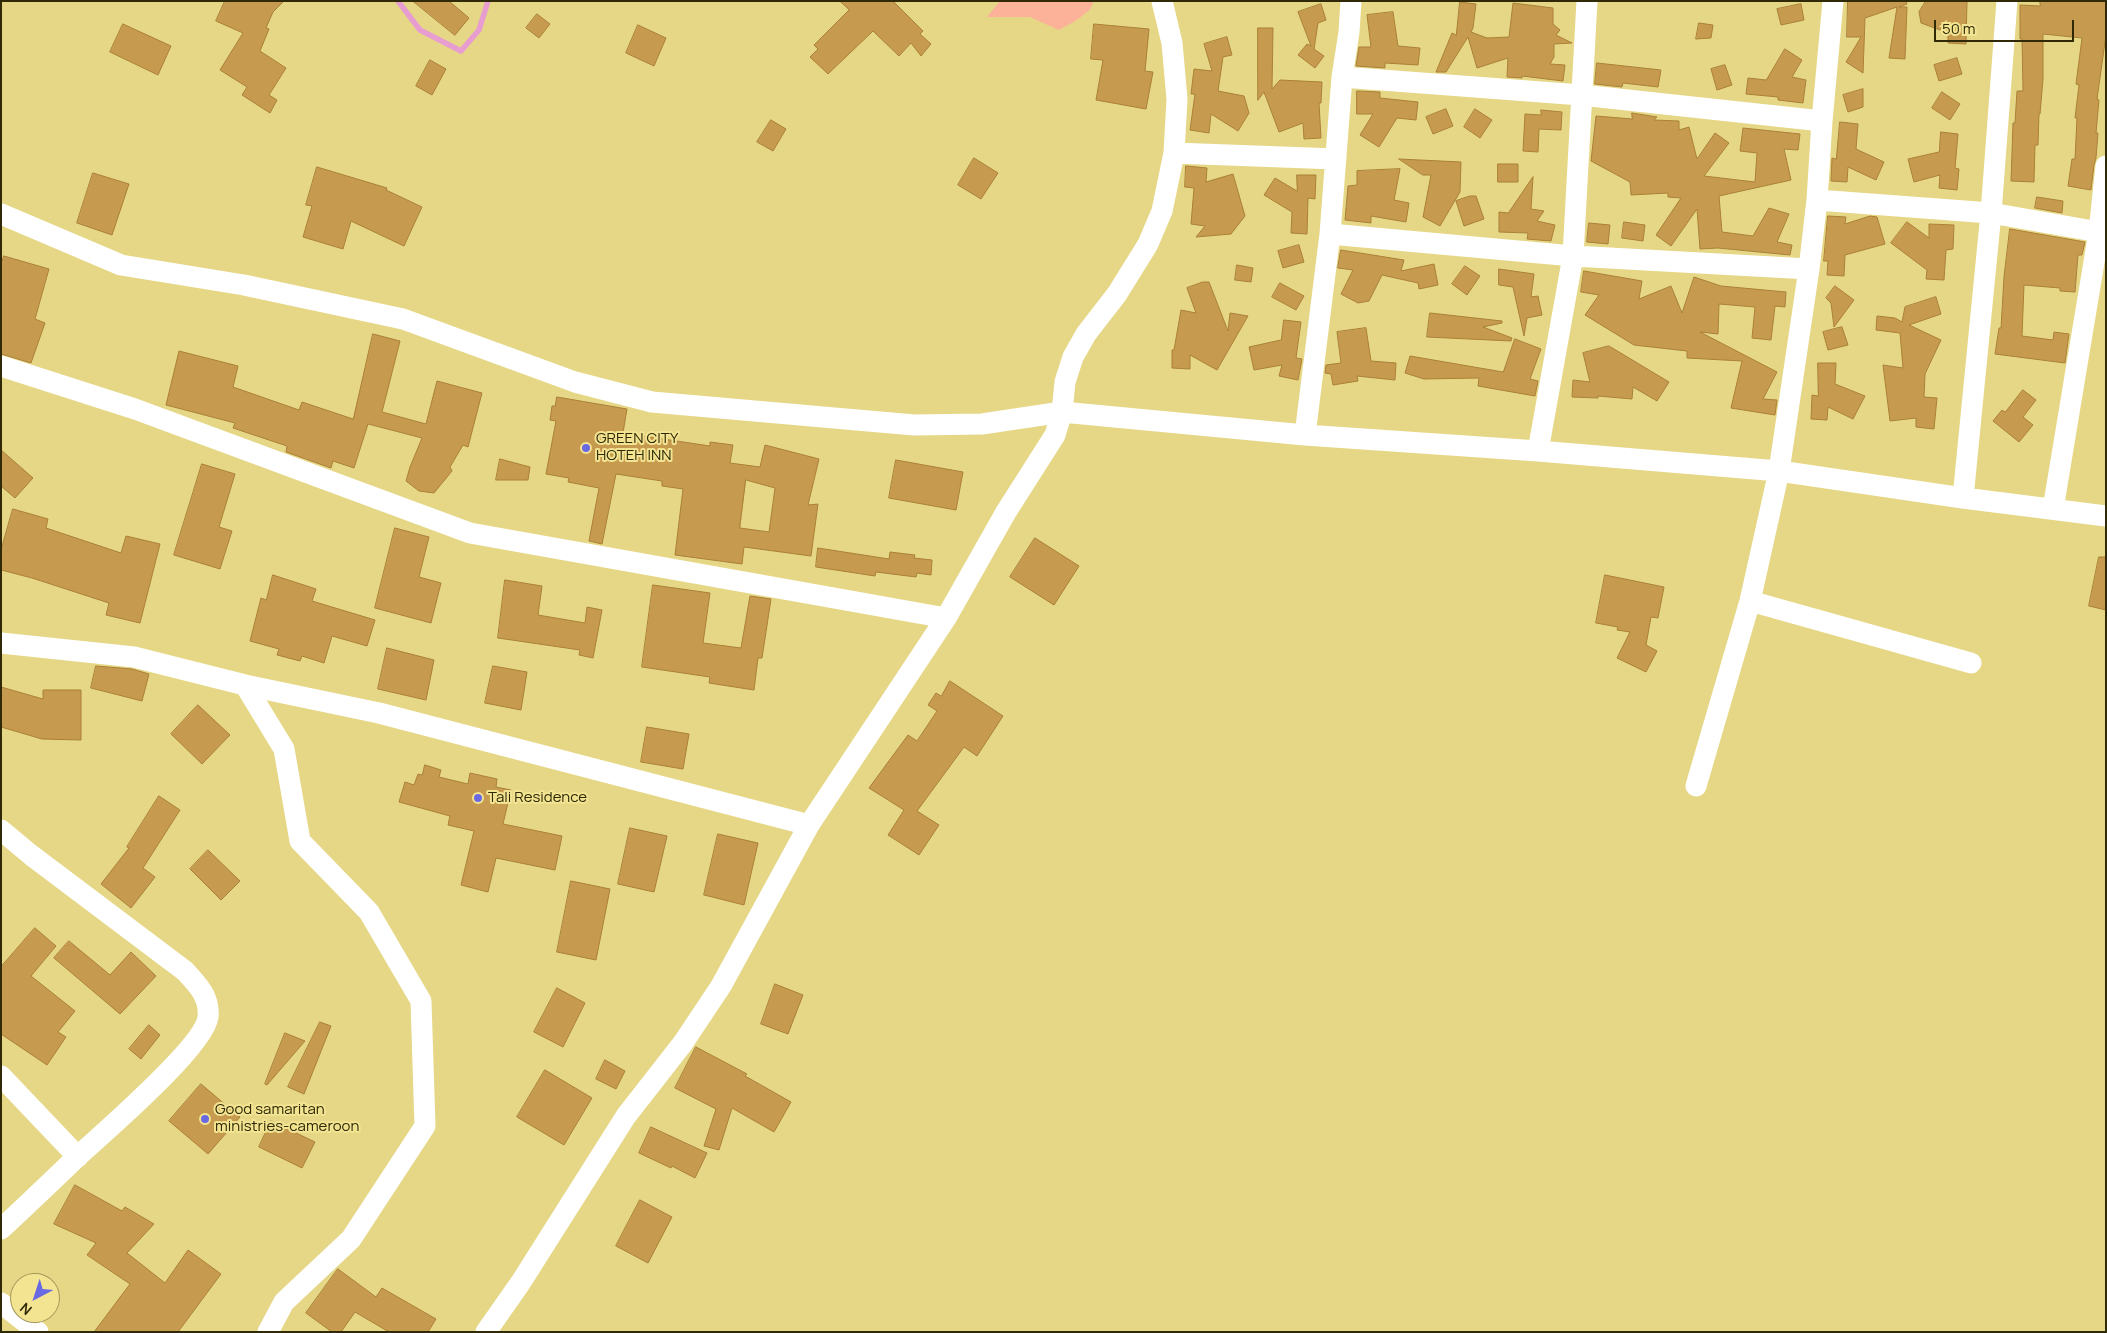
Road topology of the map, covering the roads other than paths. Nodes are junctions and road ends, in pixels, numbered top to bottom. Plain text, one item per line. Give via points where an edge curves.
1 (1162, 1) edge
2 (1351, 1) edge
3 (1587, 1) edge
4 (1833, 1) edge
5 (2006, 1) edge
6 (1342, 77) junction
7 (1581, 95) junction
8 (1822, 120) junction
9 (1174, 153) junction
10 (1336, 159) junction
11 (2106, 166) edge
12 (1817, 200) junction
13 (1991, 213) junction
14 (1, 214) edge
15 (2099, 232) junction
16 (1330, 234) junction
17 (1573, 256) junction
18 (1809, 269) junction
19 (1, 366) edge
20 (1062, 412) junction
21 (1305, 435) junction
22 (1538, 451) junction
23 (1779, 471) junction
24 (1963, 498) junction
25 (2054, 509) junction
26 (2106, 516) edge
27 (1750, 601) junction
28 (946, 618) junction
29 (1, 643) edge
30 (1971, 663) dead end
31 (245, 685) junction
32 (1696, 786) dead end
33 (809, 825) junction
34 (1, 830) edge
35 (1, 1076) edge
36 (78, 1157) junction
37 (1, 1230) edge
38 (1, 1302) edge
39 (494, 1327) edge
40 (38, 1332) edge
41 (268, 1332) edge

1 - 9 street via 1172,43 1177,99
2 - 6 street
3 - 7 street
4 - 8 street
5 - 13 street
6 - 7 street
6 - 10 street
7 - 8 street
7 - 17 street
8 - 12 street
9 - 10 street
9 - 20 street via 1162,211 1148,244 1073,357 1065,382
10 - 16 street
11 - 15 street
12 - 13 street
12 - 18 street
13 - 15 street
13 - 24 street
14 - 20 street via 121,265 244,285 403,319 575,382 652,402 914,425 982,424
15 - 25 street
16 - 17 street
16 - 21 street
17 - 18 street
17 - 22 street
18 - 23 street
19 - 28 street via 135,409 470,533
20 - 21 street
20 - 28 street via 1055,436 1006,512
21 - 22 street
22 - 23 street
23 - 24 street
23 - 27 street
24 - 25 street
25 - 26 street
27 - 30 street
27 - 32 street
28 - 33 street
29 - 31 street via 134,657
31 - 33 street via 379,713
31 - 41 street via 284,749 300,841 369,912 421,1001 425,1126 351,1239 284,1302
33 - 39 street via 721,986 683,1043 626,1116
34 - 36 street via 186,971 201,988 208,1004 205,1030 127,1112
35 - 36 street
36 - 37 street
38 - 40 street

